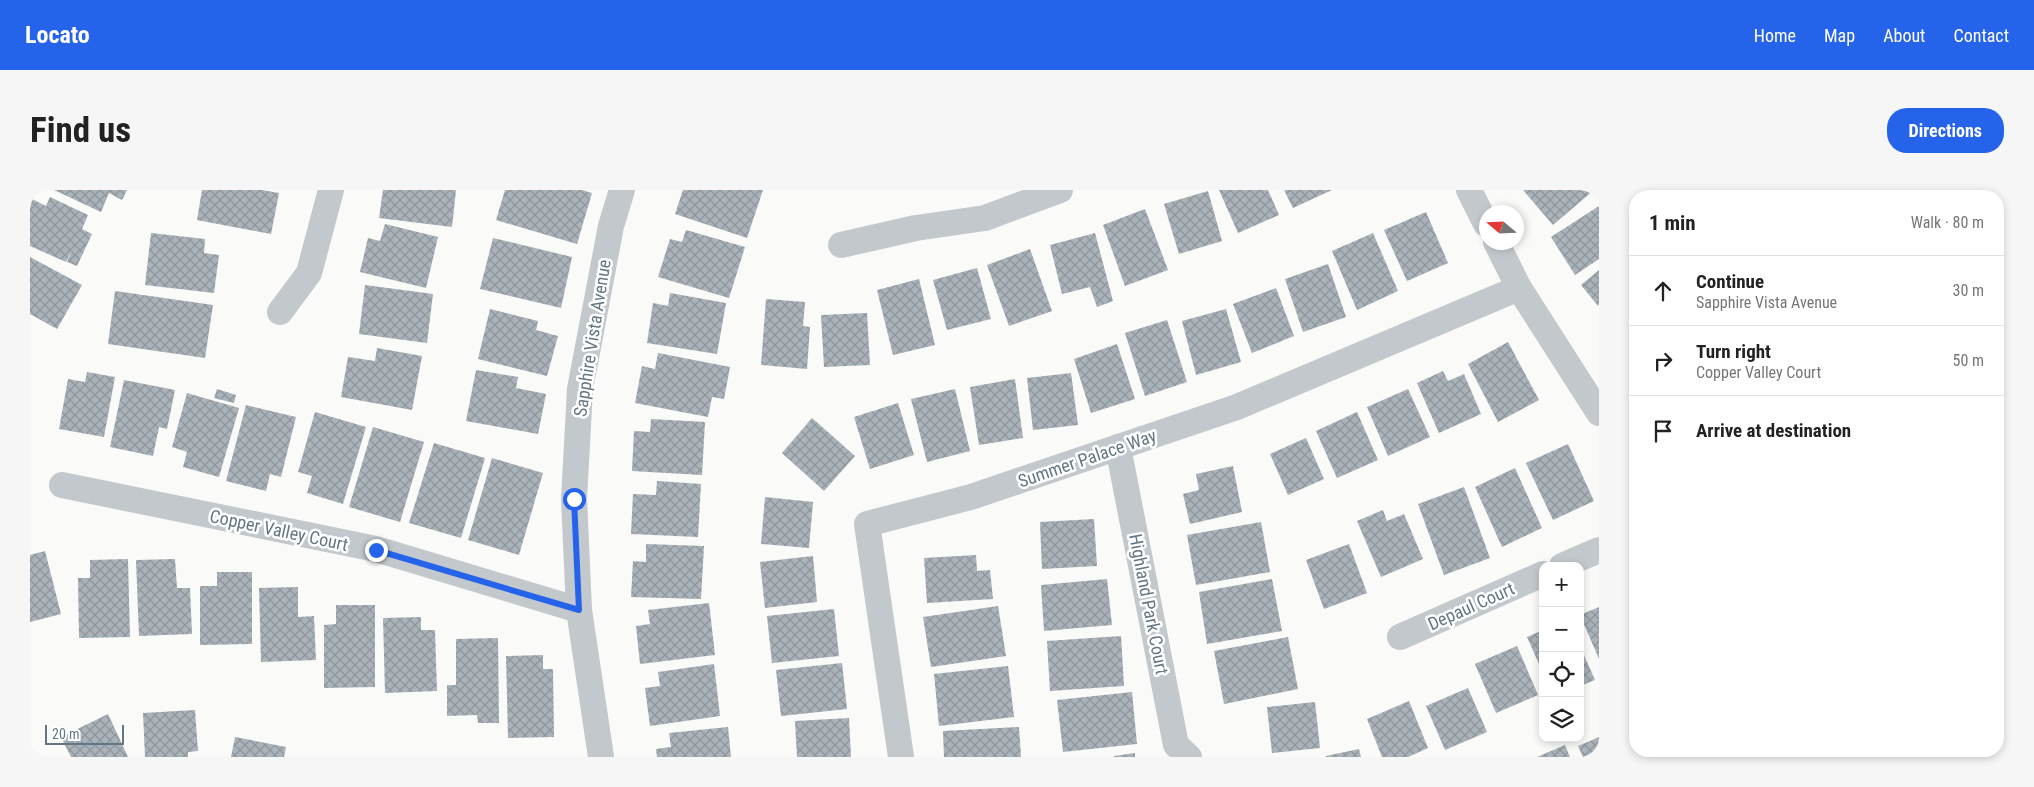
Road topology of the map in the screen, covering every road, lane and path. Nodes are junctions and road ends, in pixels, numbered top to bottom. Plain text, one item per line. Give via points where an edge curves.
1 (331, 190) edge
2 (622, 190) edge
3 (1060, 190) edge
4 (1469, 190) edge
5 (1479, 210) edge
6 (841, 245) dead end
7 (1500, 250) edge
8 (1519, 288) junction
9 (280, 312) dead end
10 (1599, 413) edge
11 (1118, 447) junction
12 (62, 486) dead end
13 (1599, 550) edge
14 (1571, 562) edge
15 (1539, 576) edge
16 (579, 610) junction
17 (1400, 637) dead end
18 (601, 757) edge
19 (901, 757) edge
20 (1189, 757) edge

1 - 9 street via 310,272
2 - 16 street, Sapphire Vista Avenue via 611,226 580,389 574,499
3 - 6 street via 984,218 916,228
4 - 5 street
7 - 8 street
8 - 10 street
8 - 11 street, Summer Palace Way via 1237,407
11 - 19 street, Summer Palace Way via 971,497 867,524
11 - 20 street, Highland Park Court via 1176,745
12 - 16 street, Copper Valley Court via 376,550
13 - 14 street
15 - 17 street, Depaul Court
16 - 18 street, Sapphire Vista Avenue

